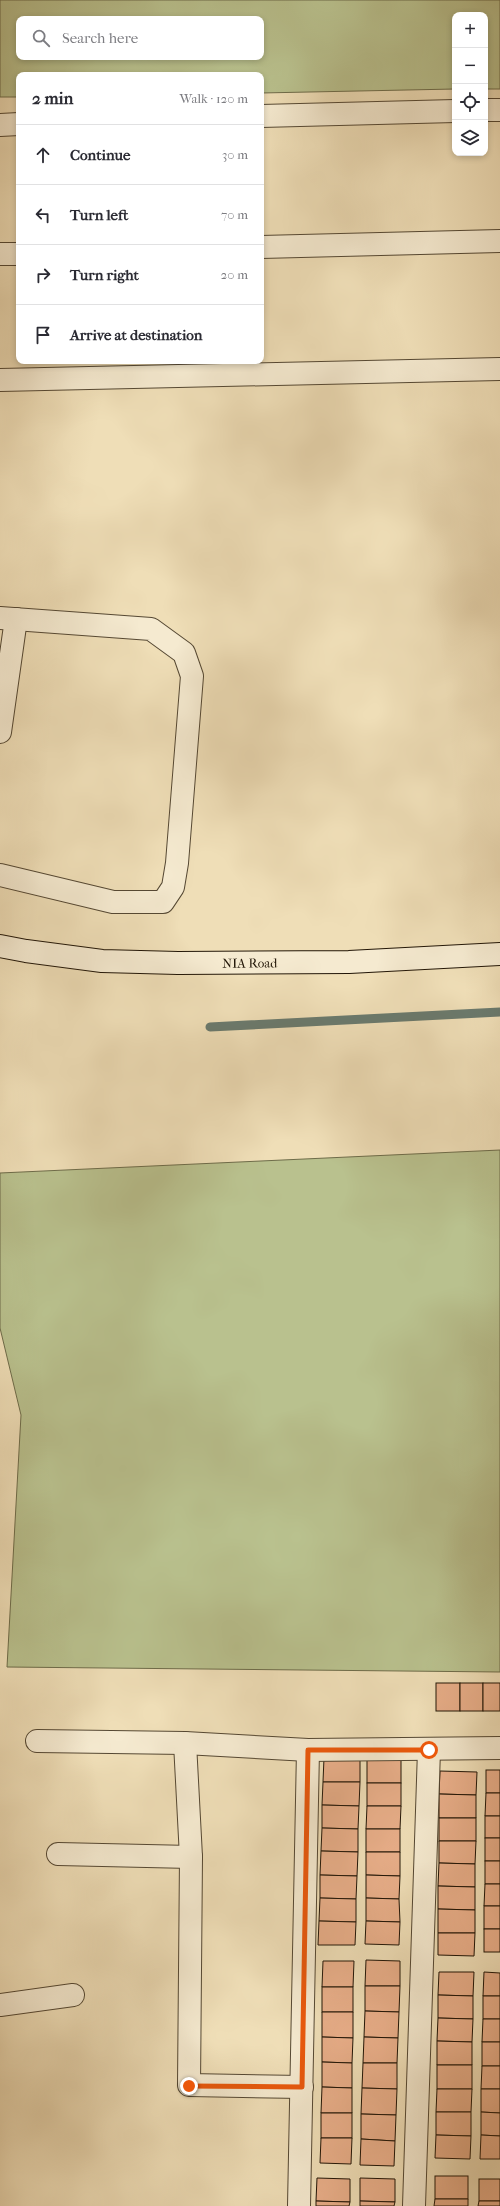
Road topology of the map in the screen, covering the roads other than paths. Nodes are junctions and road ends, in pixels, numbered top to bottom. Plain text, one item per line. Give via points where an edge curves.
1 (488, 110) edge
2 (500, 110) edge
3 (452, 111) edge
4 (264, 116) edge
5 (0, 124) edge
6 (16, 124) edge
7 (500, 241) edge
8 (264, 247) edge
9 (0, 254) edge
10 (16, 254) edge
11 (186, 368) edge
12 (500, 368) edge
13 (0, 380) edge
14 (8, 618) edge
15 (0, 732) edge
16 (0, 875) edge
17 (0, 946) edge
18 (500, 954) edge
19 (37, 1741) dead end
20 (185, 1743) junction
21 (500, 1748) edge
22 (308, 1750) junction
23 (429, 1750) junction
24 (58, 1854) dead end
25 (191, 1857) junction
26 (74, 1995) dead end
27 (0, 2005) edge
28 (302, 2087) junction
29 (299, 2206) edge
30 (414, 2206) edge

1 - 2 street
3 - 4 street
5 - 6 street
7 - 8 street
9 - 10 street
11 - 12 street
11 - 13 street
14 - 15 street
14 - 16 street via 151,629 184,653 192,676 177,863 173,887 163,902 113,902
17 - 18 street, NIA Road via 102,961 178,963 349,962
19 - 20 street
20 - 22 street
20 - 25 street
21 - 23 street
22 - 23 street
22 - 28 street
23 - 30 street
24 - 25 street
25 - 28 street via 189,2086
26 - 27 street
28 - 29 street

